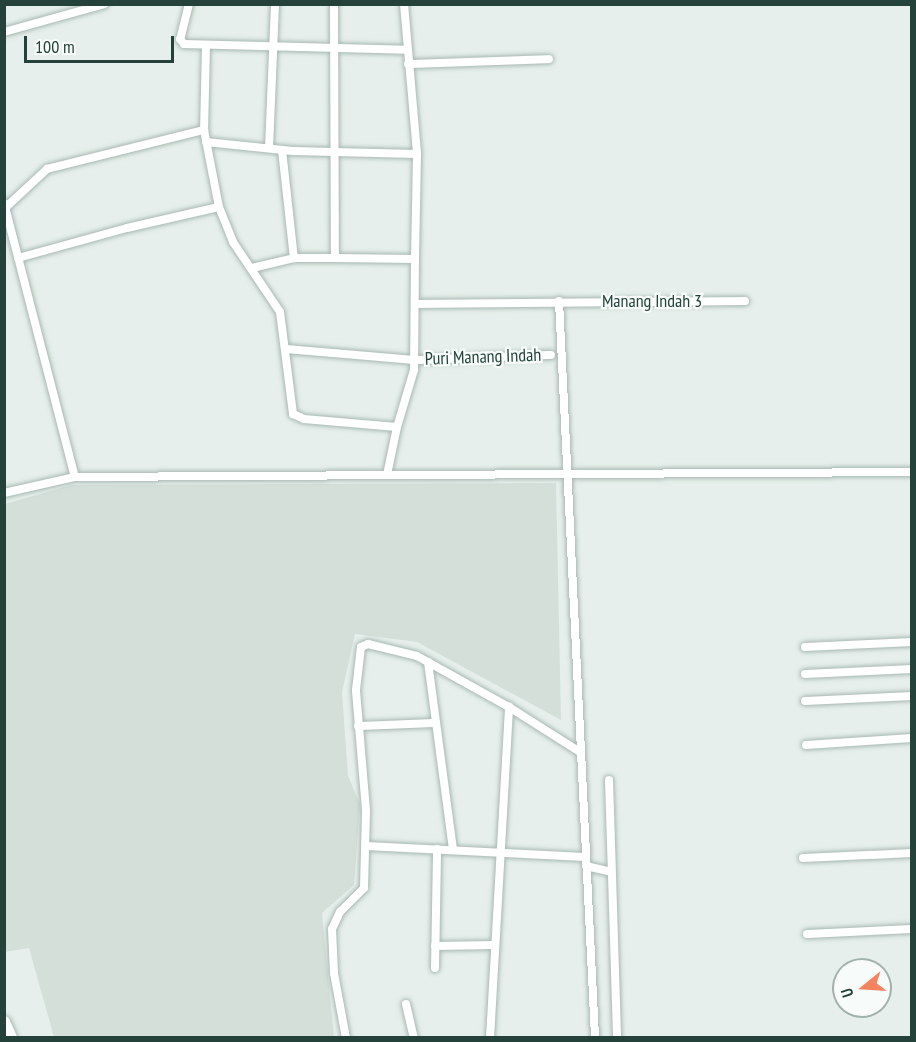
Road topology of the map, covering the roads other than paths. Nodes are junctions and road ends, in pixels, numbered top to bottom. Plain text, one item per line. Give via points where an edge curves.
1 (104, 4) edge
2 (189, 4) edge
3 (275, 4) edge
4 (334, 4) edge
5 (404, 4) edge
6 (4, 32) edge
7 (206, 45) junction
8 (274, 46) junction
9 (334, 49) junction
10 (406, 50) junction
11 (549, 59) dead end
12 (408, 64) junction
13 (204, 130) junction
14 (206, 142) junction
15 (269, 147) junction
16 (282, 150) junction
17 (336, 152) junction
18 (417, 154) junction
19 (5, 207) edge
20 (219, 207) junction
21 (18, 258) junction
22 (294, 258) junction
23 (334, 258) junction
24 (416, 259) junction
25 (252, 268) junction
26 (559, 301) junction
27 (745, 301) dead end
28 (415, 304) junction
29 (286, 349) junction
30 (551, 355) dead end
31 (415, 360) junction
32 (397, 427) junction
33 (912, 472) edge
34 (387, 475) junction
35 (568, 475) junction
36 (75, 477) junction
37 (4, 493) edge
38 (912, 642) edge
39 (805, 647) dead end
40 (428, 662) junction
41 (912, 669) edge
42 (805, 674) dead end
43 (912, 696) edge
44 (805, 701) dead end
45 (509, 707) junction
46 (436, 723) junction
47 (358, 726) junction
48 (912, 738) edge
49 (806, 745) dead end
50 (580, 752) junction
51 (609, 780) dead end
52 (366, 846) junction
53 (437, 849) junction
54 (453, 849) junction
55 (501, 851) junction
56 (912, 853) edge
57 (803, 858) dead end
58 (586, 862) junction
59 (611, 872) junction
60 (912, 929) edge
61 (807, 934) dead end
62 (495, 945) junction
63 (435, 946) junction
64 (435, 968) dead end
65 (406, 1004) dead end
66 (4, 1022) edge
67 (11, 1038) edge
68 (346, 1038) edge
69 (414, 1038) edge
70 (490, 1038) edge
71 (595, 1038) edge
72 (617, 1038) edge

1 - 6 street
2 - 7 street via 180,42
3 - 8 street
4 - 9 street
5 - 10 street
7 - 8 street
7 - 13 street
8 - 9 street
8 - 15 street
9 - 10 street
9 - 17 street
10 - 12 street
11 - 12 street
12 - 18 street
13 - 14 street
13 - 19 street via 47,169
14 - 15 street
14 - 20 street
15 - 16 street
16 - 17 street
16 - 22 street
17 - 18 street
17 - 23 street
18 - 24 street
19 - 21 street
20 - 21 street
20 - 25 street via 233,242
21 - 36 street
22 - 23 street
22 - 25 street
23 - 24 street
24 - 28 street
25 - 29 street via 280,312
26 - 27 street, Manang Indah 3
26 - 28 street, Manang Indah 3
26 - 35 street
28 - 31 street
29 - 31 street, Puri Manang Indah
29 - 32 street via 291,409 296,417
30 - 31 street, Puri Manang Indah
31 - 32 street
32 - 34 street
33 - 35 street
34 - 35 street
34 - 36 street
35 - 50 street
36 - 37 street
38 - 39 street
40 - 45 street
40 - 46 street
40 - 47 street via 401,651 363,645 356,690
41 - 42 street
43 - 44 street
45 - 50 street
45 - 55 street
46 - 47 street
46 - 54 street
47 - 52 street
48 - 49 street
50 - 58 street
51 - 59 street
52 - 53 street
52 - 68 street via 364,888 340,912 332,929 334,973
53 - 54 street
53 - 63 street
54 - 55 street
55 - 58 street
55 - 62 street
56 - 57 street
58 - 59 street
58 - 71 street
59 - 72 street
60 - 61 street
62 - 63 street
62 - 70 street
63 - 64 street
65 - 69 street
66 - 67 street

